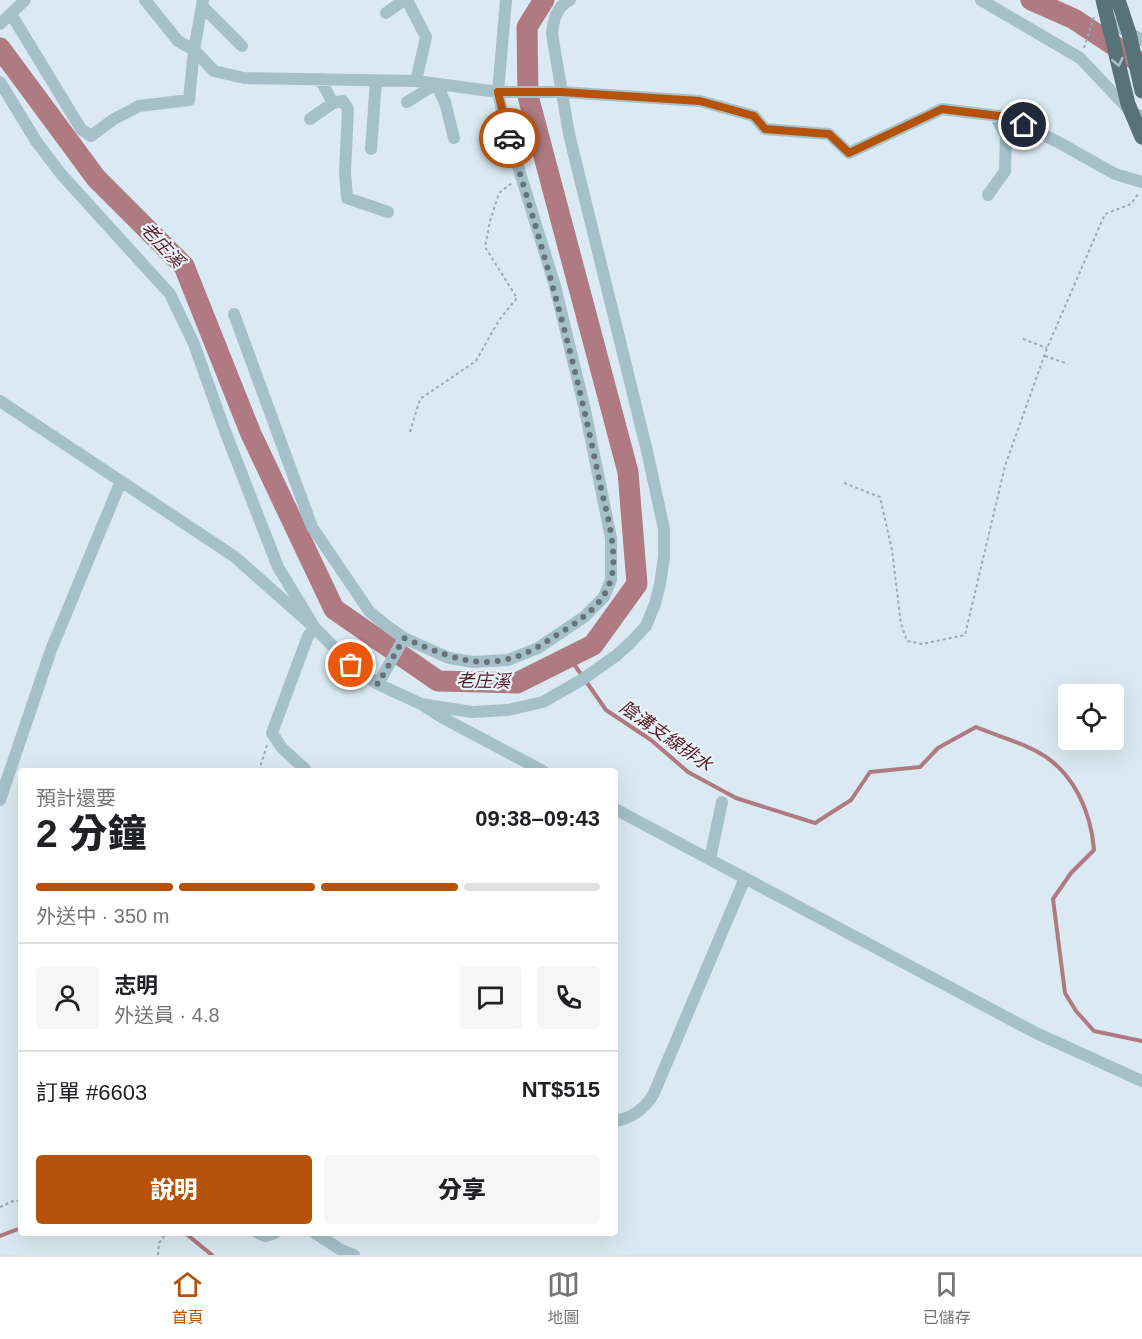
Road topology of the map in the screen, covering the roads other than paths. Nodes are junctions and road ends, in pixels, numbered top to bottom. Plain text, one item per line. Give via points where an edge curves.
1 (25, 0) edge
2 (145, 0) edge
3 (405, 0) edge
4 (506, 0) edge
5 (570, 0) edge
6 (981, 0) edge
7 (1118, 0) edge
8 (203, 3) edge
9 (1099, 6) edge
10 (386, 13) dead end
11 (10, 14) junction
12 (1108, 21) junction
13 (0, 24) edge
14 (1135, 36) edge
15 (242, 45) dead end
16 (194, 50) junction
17 (320, 78) junction
18 (376, 81) junction
19 (416, 81) junction
20 (0, 82) edge
21 (436, 84) junction
22 (1142, 91) edge
23 (502, 92) junction
24 (560, 92) junction
25 (408, 102) dead end
26 (333, 103) junction
27 (1134, 111) edge
28 (995, 116) junction
29 (310, 119) dead end
30 (1142, 137) edge
31 (454, 138) dead end
32 (370, 149) dead end
33 (1142, 183) edge
34 (988, 195) dead end
35 (388, 212) dead end
36 (234, 314) dead end
37 (0, 400) edge
38 (121, 481) junction
39 (315, 628) junction
40 (404, 638) junction
41 (378, 684) junction
42 (421, 704) junction
43 (304, 768) edge
44 (537, 768) edge
45 (0, 800) edge
46 (722, 802) dead end
47 (618, 811) edge
48 (710, 859) junction
49 (745, 878) junction
50 (1142, 1081) edge
51 (618, 1121) edge
52 (320, 1236) edge
53 (354, 1255) edge

1 - 11 street
2 - 16 street via 178,41
3 - 10 street
3 - 19 street via 426,37
4 - 23 street
5 - 24 street via 554,18 552,34
6 - 27 street via 1080,58
7 - 14 main road
8 - 15 street
8 - 16 street
9 - 12 main road
11 - 13 street
11 - 16 street via 81,129 91,136 139,106 189,100
12 - 14 street
12 -> 27 main road
14 - 22 main road
16 - 17 street via 214,71 244,78
17 - 18 street
17 - 26 street
18 - 19 street
18 - 32 street
19 - 21 street
20 - 39 street via 61,174 170,294 194,344 278,567
21 - 23 street
21 - 25 street
21 - 31 street
23 - 24 street
23 - 40 street via 585,410 611,538 611,580 604,597 584,617 538,648 508,660 473,662 449,658
24 - 28 street via 700,101 754,116 765,129 829,134 849,153 942,109
24 - 42 street via 664,529 660,584 646,626 631,642 583,679 543,702 508,710 472,712
26 - 29 street
26 - 35 street via 343,101 348,109 346,198
27 - 30 main road
28 - 33 street via 1007,117 1115,174
28 - 34 street via 1006,135 1005,171
36 - 40 street via 312,527 369,611
37 - 38 street
38 - 39 street via 235,557
38 - 45 street via 51,650
39 - 41 street via 351,665
39 - 43 street via 308,636 272,732 282,748
40 - 41 street
41 - 42 street
42 - 44 street
46 - 48 street
47 - 48 street
48 - 49 street
49 - 50 street via 1036,1033
49 - 51 street via 654,1093 647,1106
52 - 53 street

